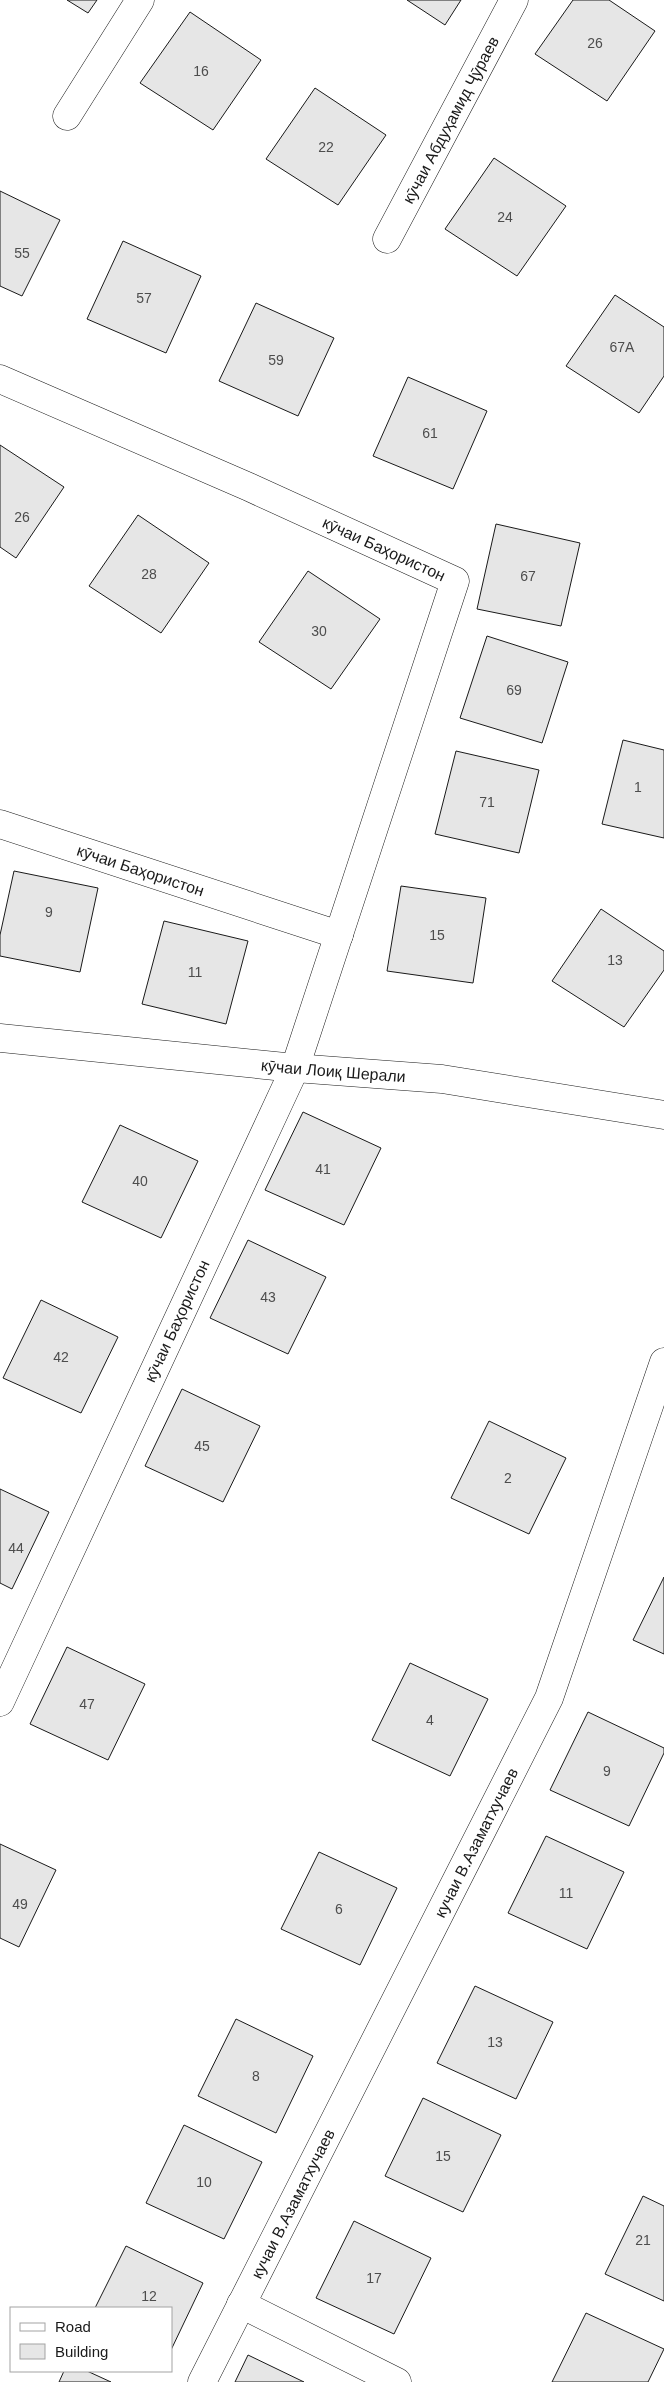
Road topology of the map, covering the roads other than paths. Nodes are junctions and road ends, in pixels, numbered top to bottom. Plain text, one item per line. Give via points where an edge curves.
1 (140, 0) edge
2 (514, 0) edge
3 (67, 116) dead end
4 (387, 239) dead end
5 (0, 379) edge
6 (0, 824) edge
7 (338, 935) junction
8 (0, 1038) edge
9 (295, 1068) junction
10 (664, 1115) edge
11 (664, 1362) edge
12 (0, 1702) edge
13 (241, 2304) junction
14 (202, 2382) edge
15 (398, 2382) edge

1 - 3 street
2 - 4 street, кӯчаи Абдуҳамид Ҷӯраев
5 - 7 street, кӯчаи Баҳористон via 455,581
6 - 7 street, кӯчаи Баҳористон
7 - 9 street, кӯчаи Баҳористон
8 - 9 street, кӯчаи Лоиқ Шерали
9 - 10 street, кӯчаи Лоиқ Шерали via 442,1080
9 - 12 street, кӯчаи Баҳористон
11 - 13 street, кучаи В.Азаматхучаев via 549,1698
13 - 14 street, кучаи В.Азаматхучаев
13 - 15 street

